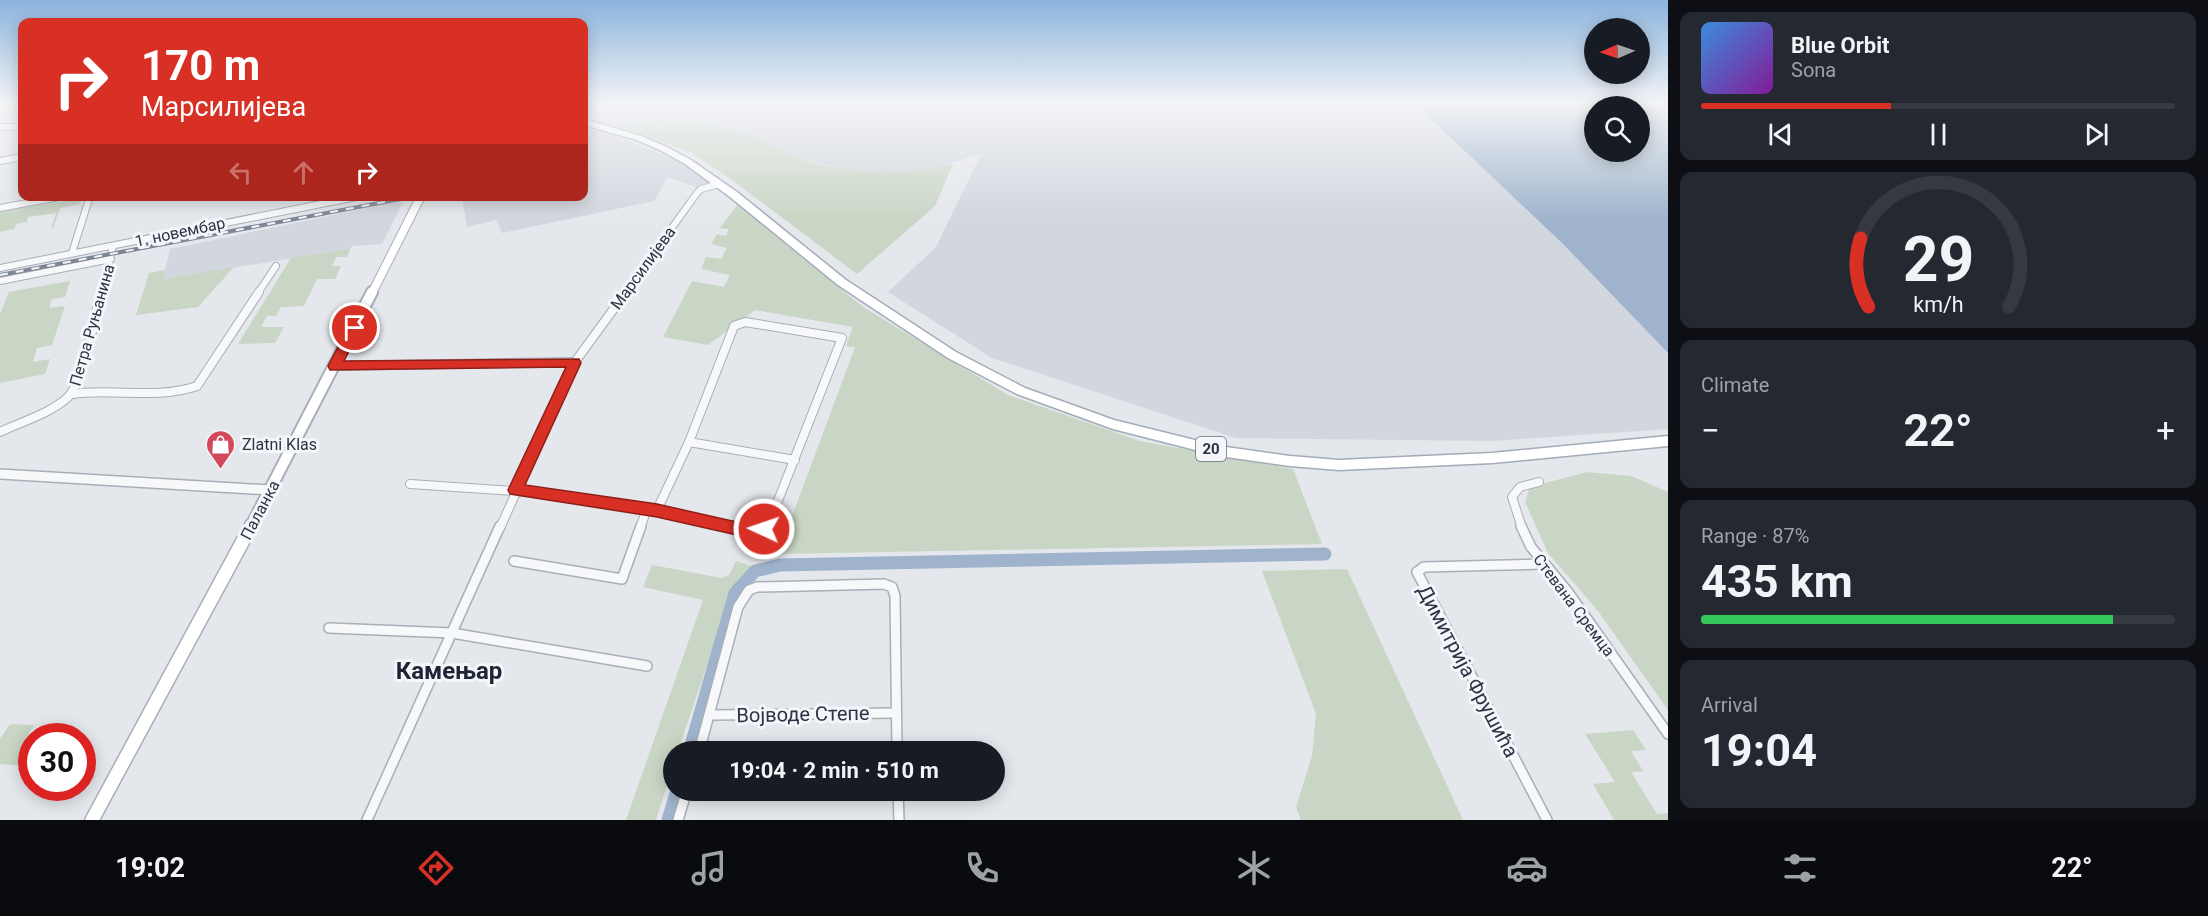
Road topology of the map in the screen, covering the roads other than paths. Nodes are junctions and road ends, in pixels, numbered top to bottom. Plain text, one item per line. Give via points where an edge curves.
1 (647, 142) edge
2 (18, 158) edge
3 (0, 161) edge
4 (719, 183) junction
5 (37, 201) edge
6 (88, 201) edge
7 (336, 201) edge
8 (418, 201) edge
9 (0, 208) edge
10 (113, 246) junction
11 (72, 254) junction
12 (111, 260) junction
13 (276, 266) dead end
14 (0, 268) edge
15 (0, 281) edge
16 (575, 363) junction
17 (335, 366) junction
18 (72, 394) junction
19 (0, 432) edge
20 (1668, 441) edge
21 (688, 442) junction
22 (795, 460) junction
23 (0, 474) edge
24 (1539, 482) dead end
25 (410, 484) dead end
26 (270, 490) junction
27 (515, 490) junction
28 (652, 510) junction
29 (514, 561) dead end
30 (1543, 564) junction
31 (329, 628) dead end
32 (452, 633) junction
33 (647, 666) dead end
34 (896, 713) junction
35 (710, 715) junction
36 (1668, 734) edge
37 (702, 741) edge
38 (897, 741) edge
39 (684, 801) edge
40 (898, 801) edge
41 (92, 820) edge
42 (367, 820) edge
43 (678, 820) edge
44 (899, 820) edge
45 (1547, 820) edge

1 - 4 main road, 20 via 669,151
2 - 3 street
4 - 16 street, Марсилијева via 697,193
4 - 20 main road, 20 via 853,291 962,361 1013,387 1090,417 1151,435 1239,454 1317,463 1380,464 1537,455
5 - 9 street
6 - 11 street
7 - 10 street, 1. новембар
8 - 17 main road, Паланка
10 - 11 street, 1. новембар
10 - 12 street, Петра Руњанина
11 - 14 street, 1. новембар
12 - 15 street
12 - 18 street, Петра Руњанина
13 - 18 street via 197,386 183,391 95,390
16 - 17 street
16 - 27 street, Марсилијева
17 - 26 main road, Паланка
18 - 19 street, Петра Руњанина
21 - 22 street
21 - 22 street via 734,326 745,322 842,338
21 - 28 street
22 - 28 street via 768,526 755,531
23 - 26 street
24 - 30 street, Стевана Сремца via 1520,487 1512,497 1527,539
25 - 27 street
26 - 41 main road, Паланка
27 - 28 street
27 - 32 street, Марсилијева
28 - 29 street via 622,579
30 - 36 street, Стевана Сремца via 1568,592
30 - 45 street, Димитрија Фрушића via 1424,567 1417,572
31 - 32 street
32 - 33 street
32 - 42 street, Марсилијева
34 - 35 street, Војводе Степе
34 - 35 street, Војводе Степе via 895,596 892,587 884,584 749,590 738,606
34 - 38 street, Војводе Степе
35 - 37 street, Војводе Степе
39 - 43 street
40 - 44 street

